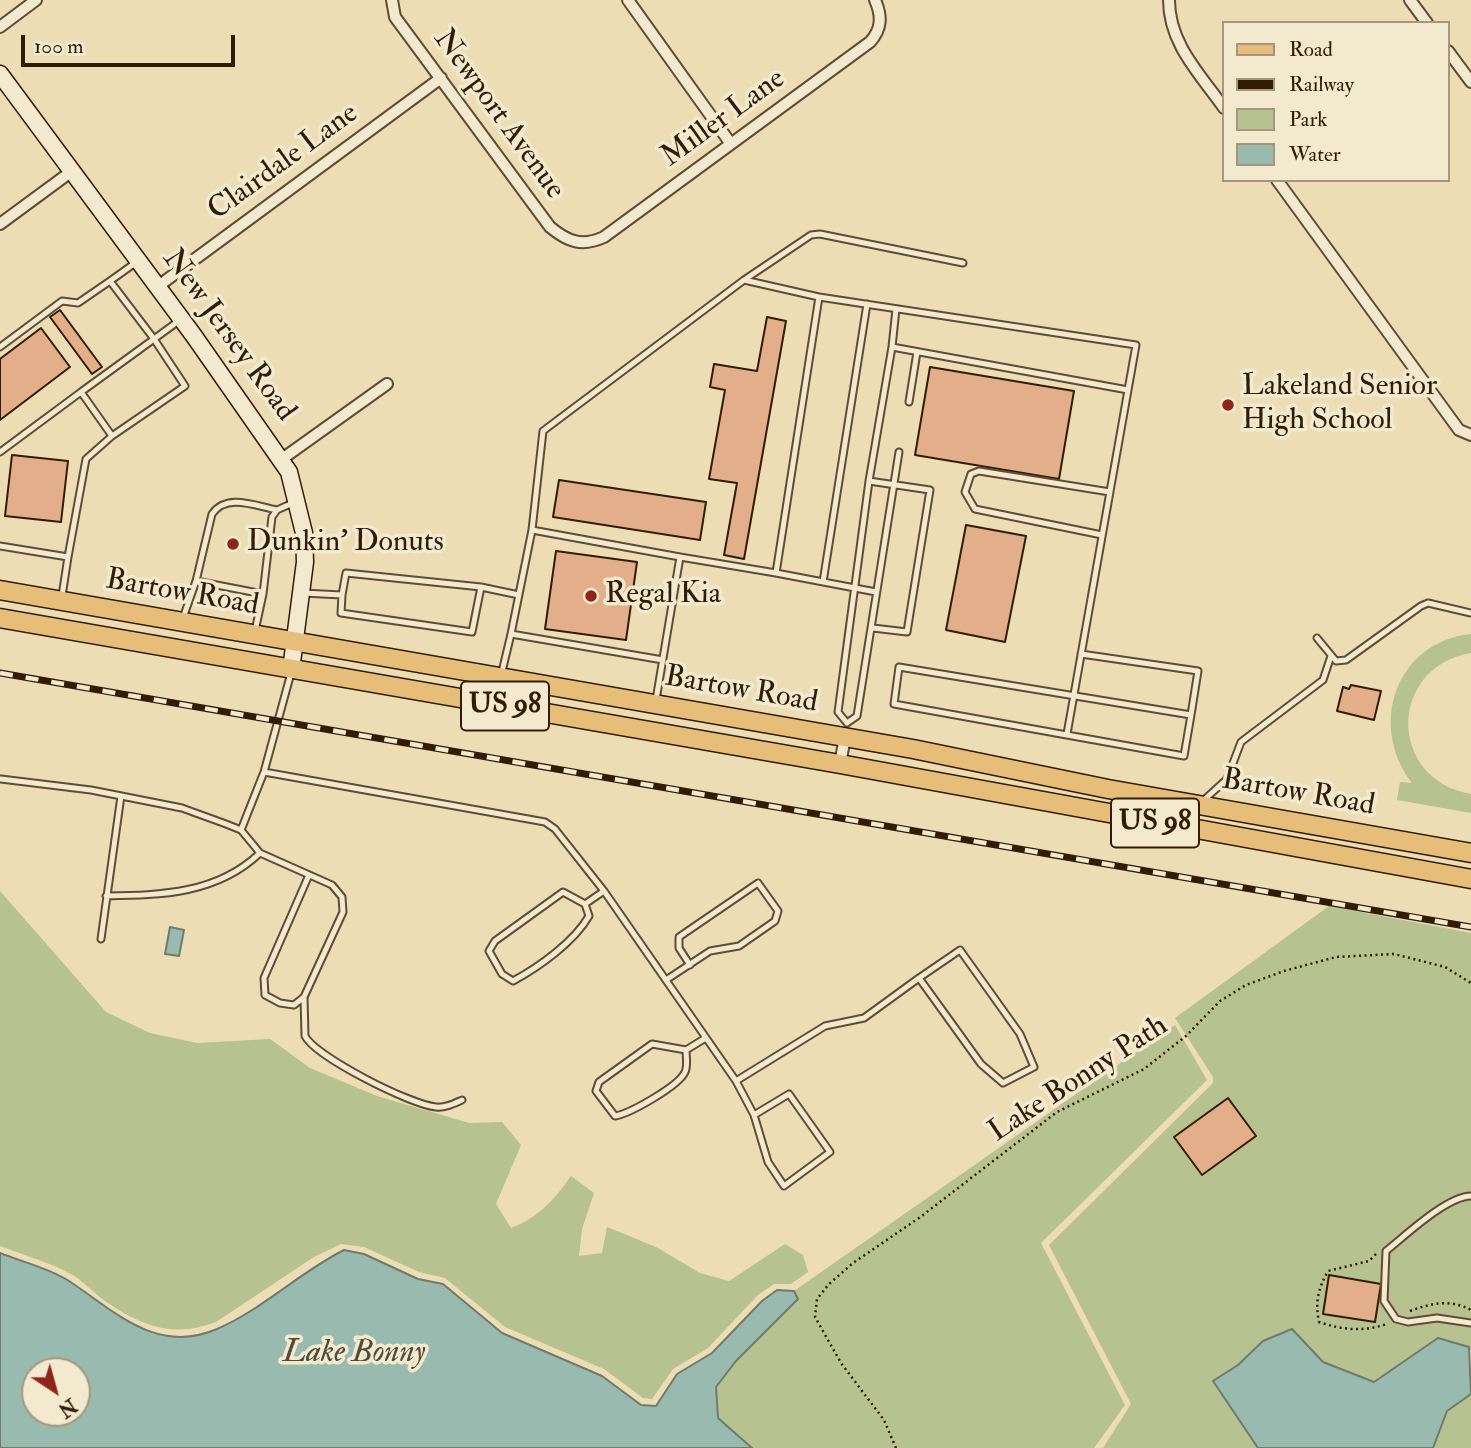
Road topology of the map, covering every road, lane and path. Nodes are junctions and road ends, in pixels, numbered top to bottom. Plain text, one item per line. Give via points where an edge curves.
1 (36, 0) edge
2 (391, 0) edge
3 (628, 0) edge
4 (875, 0) edge
5 (1169, 0) edge
6 (1410, 0) edge
7 (1426, 21) edge
8 (0, 27) edge
9 (1450, 54) edge
10 (0, 74) edge
11 (441, 79) junction
12 (1471, 82) edge
13 (1222, 105) edge
14 (731, 144) junction
15 (72, 171) junction
16 (1278, 182) edge
17 (0, 224) edge
18 (582, 243) joint
19 (138, 261) junction
20 (963, 263) dead end
21 (744, 280) junction
22 (110, 281) junction
23 (157, 286) junction
24 (819, 297) junction
25 (867, 304) junction
26 (896, 309) junction
27 (182, 320) junction
28 (154, 339) junction
29 (0, 347) edge
30 (892, 347) junction
31 (917, 352) junction
32 (387, 384) dead end
33 (1128, 390) junction
34 (81, 391) junction
35 (909, 401) dead end
36 (1471, 435) edge
37 (112, 436) junction
38 (0, 452) edge
39 (899, 452) dead end
40 (282, 459) junction
41 (869, 481) junction
42 (892, 483) junction
43 (1110, 492) junction
44 (298, 501) junction
45 (277, 510) junction
46 (532, 530) junction
47 (1102, 535) junction
48 (0, 546) edge
49 (68, 557) junction
50 (680, 557) junction
51 (776, 573) junction
52 (196, 581) junction
53 (823, 582) junction
54 (481, 587) junction
55 (853, 588) junction
56 (0, 590) edge
57 (876, 592) junction
58 (303, 593) junction
59 (264, 594) junction
60 (342, 595) junction
61 (519, 595) junction
62 (61, 601) junction
63 (1471, 613) edge
64 (0, 618) edge
65 (182, 623) junction
66 (873, 628) junction
67 (511, 634) junction
68 (254, 636) junction
69 (1317, 638) dead end
70 (295, 643) junction
71 (1081, 654) junction
72 (1331, 656) junction
73 (663, 660) junction
74 (291, 670) junction
75 (501, 677) junction
76 (1074, 695) junction
77 (656, 704) junction
78 (1191, 715) junction
79 (846, 730) junction
80 (1067, 734) junction
81 (840, 764) junction
82 (264, 772) junction
83 (2, 779) edge
84 (121, 796) junction
85 (1194, 804) junction
86 (240, 830) junction
87 (260, 853) junction
88 (1471, 853) edge
89 (309, 875) junction
90 (1471, 879) edge
91 (604, 891) junction
92 (106, 896) junction
93 (585, 904) junction
94 (101, 939) dead end
95 (690, 965) junction
96 (919, 978) junction
97 (666, 980) junction
98 (1471, 984) edge
99 (304, 997) junction
100 (704, 1039) junction
101 (687, 1050) junction
102 (736, 1081) junction
103 (462, 1100) dead end
104 (754, 1115) junction
105 (1471, 1196) edge
106 (1471, 1323) edge
107 (896, 1448) edge

1 - 8 street
2 - 11 street, Newport Avenue via 395,16
3 - 14 street
4 - 14 street, Miller Lane via 880,27 870,42
5 - 13 street via 1175,39
6 - 7 street
9 - 12 street
10 - 15 street, New Jersey Road
11 - 18 street, Newport Avenue via 550,227
11 - 23 street, Clairdale Lane
14 - 18 street, Miller Lane via 604,237
15 - 17 street
15 - 19 street, New Jersey Road
16 - 36 street via 1459,430
19 - 22 lane
19 - 23 street, New Jersey Road
20 - 21 lane via 820,234 811,235
21 - 24 lane
21 - 46 lane via 543,431
22 - 28 lane
22 - 29 lane via 78,303 62,302
23 - 27 street, New Jersey Road
24 - 25 lane
24 - 51 lane
25 - 26 lane
25 - 53 lane
26 - 30 lane
26 - 33 lane via 1136,345
27 - 28 lane
27 - 40 street, New Jersey Road
28 - 34 lane
28 - 37 lane via 186,386
30 - 31 lane
30 - 41 lane
31 - 33 lane
31 - 35 lane
32 - 40 street
33 - 43 lane
34 - 37 lane
34 - 38 lane
37 - 49 lane via 86,459
39 - 42 lane
40 - 44 street, New Jersey Road
41 - 42 lane
41 - 55 lane
42 - 57 lane
42 - 66 lane via 930,490 907,632
43 - 47 lane
43 - 47 lane via 978,471 971,474 965,492 975,509
44 - 45 lane
44 - 58 street, New Jersey Road via 304,533
45 - 52 lane via 233,502 217,508
45 - 59 lane via 268,539
46 - 50 lane
46 - 61 lane
47 - 71 lane
48 - 49 lane
49 - 62 lane
50 - 51 lane
50 - 73 lane
51 - 53 lane
52 - 59 lane
52 - 65 lane
53 - 55 lane
54 - 60 lane via 346,573
54 - 60 lane via 472,632 341,612
54 - 61 lane
55 - 57 lane
55 - 79 lane via 838,712
56 - 62 main road, Bartow Road / US 98
57 - 66 lane
58 - 60 lane
58 - 70 street, New Jersey Road
59 - 68 lane
61 - 67 lane
62 - 65 main road, Bartow Road / US 98
63 - 72 lane via 1428,603 1346,660 1336,661
64 - 74 main road, Bartow Road / US 98
65 - 68 main road, Bartow Road / US 98
66 - 79 lane via 857,716
67 - 73 lane
67 - 75 lane
68 - 70 main road, Bartow Road / US 98
69 - 72 lane
70 - 74 street, New Jersey Road
70 - 75 main road, Bartow Road / US 98
71 - 76 lane
71 - 78 lane via 1198,671
72 - 85 lane via 1323,680 1241,742 1227,779
73 - 77 lane
74 - 81 main road, Bartow Road / US 98
74 - 82 lane
75 - 77 main road, Bartow Road / US 98
76 - 78 lane
76 - 80 lane
76 - 80 lane via 900,667 894,704
77 - 79 main road, Bartow Road / US 98
78 - 80 lane via 1184,756
79 - 81 street
79 - 85 main road, Bartow Road / US 98
81 - 90 main road, Bartow Road / US 98
82 - 86 lane
82 - 91 lane via 545,822
83 - 84 lane
84 - 86 lane via 182,808
84 - 92 lane
85 - 88 main road, Bartow Road / US 98
86 - 87 lane
87 - 89 lane
87 - 92 lane via 220,881 172,894
89 - 99 lane via 339,891 343,912
89 - 99 lane via 264,978 265,995 280,1003 294,1005
91 - 93 lane
91 - 97 lane
92 - 94 lane
93 - 93 lane via 563,892 495,940 489,951 502,974 513,981 530,972 583,927 590,916
95 - 95 lane via 679,948 679,937 758,883 778,911 775,921 739,946 717,948
95 - 97 lane
96 - 96 lane via 960,950 1020,1034 1034,1067 1003,1083 981,1064
96 - 102 lane via 864,1018 825,1027
97 - 100 lane
98 - 107 path, Lake Bonny Path via 1446,967 1394,954 1323,960 1245,985 1220,1001 1186,1037 1144,1069 1057,1112 853,1263 817,1300 814,1317 841,1363 884,1420
99 - 103 lane via 305,1036 326,1058 425,1105 446,1107
100 - 101 lane
100 - 102 lane
101 - 101 lane via 652,1044 598,1082 596,1091 615,1116 626,1115 678,1080 686,1071
102 - 104 lane
104 - 104 lane via 768,1162 783,1186 830,1152 789,1094
105 - 106 lane via 1446,1205 1385,1251 1384,1301 1395,1319

